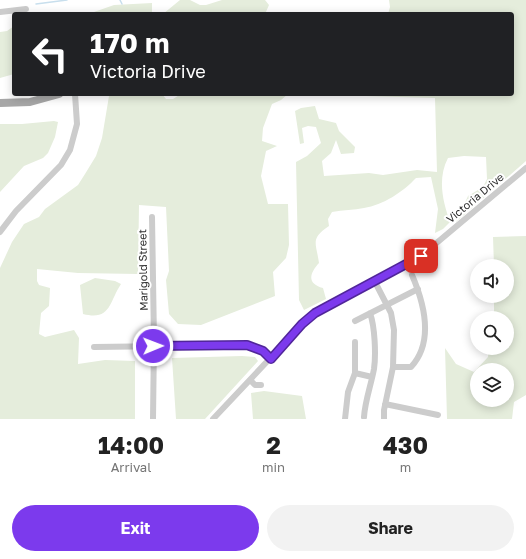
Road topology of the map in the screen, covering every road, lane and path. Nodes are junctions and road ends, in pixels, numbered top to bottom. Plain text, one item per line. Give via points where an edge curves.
1 (26, 9) dead end
2 (0, 12) edge
3 (34, 96) edge
4 (52, 96) edge
5 (75, 96) edge
6 (0, 99) edge
7 (0, 103) edge
8 (526, 168) edge
9 (152, 216) dead end
10 (0, 232) edge
11 (412, 275) dead end
12 (375, 282) junction
13 (418, 289) junction
14 (386, 305) junction
15 (370, 313) junction
16 (355, 321) dead end
17 (355, 342) dead end
18 (153, 346) junction
19 (94, 347) dead end
20 (271, 359) junction
21 (393, 367) junction
22 (355, 373) junction
23 (372, 377) junction
24 (250, 380) junction
25 (261, 385) dead end
26 (385, 404) junction
27 (438, 415) dead end
28 (364, 417) dead end
29 (153, 419) edge
30 (214, 419) edge
31 (345, 419) edge
32 (384, 419) edge

1 - 2 street
3 - 6 main road
4 - 7 main road via 30,102
5 - 10 street via 77,124 70,150 61,165 16,211
8 - 12 street, Victoria Drive via 421,256
9 - 18 street, Marigold Street
11 - 13 street
12 - 14 street
12 - 20 street, Victoria Drive via 307,319
13 - 14 street
13 - 21 street via 425,309 423,344 410,367
14 - 15 street
14 - 21 street via 393,322
15 - 16 street
15 - 23 street via 374,322
17 - 22 street
18 - 19 street
18 - 20 street via 247,345 263,351
18 - 29 street, Marigold Street
20 - 24 street, Victoria Drive
21 - 26 street
22 - 23 street
22 - 31 street via 348,392
23 - 28 street
24 - 25 street via 255,385
24 - 30 street, Victoria Drive
26 - 27 street
26 - 32 street

